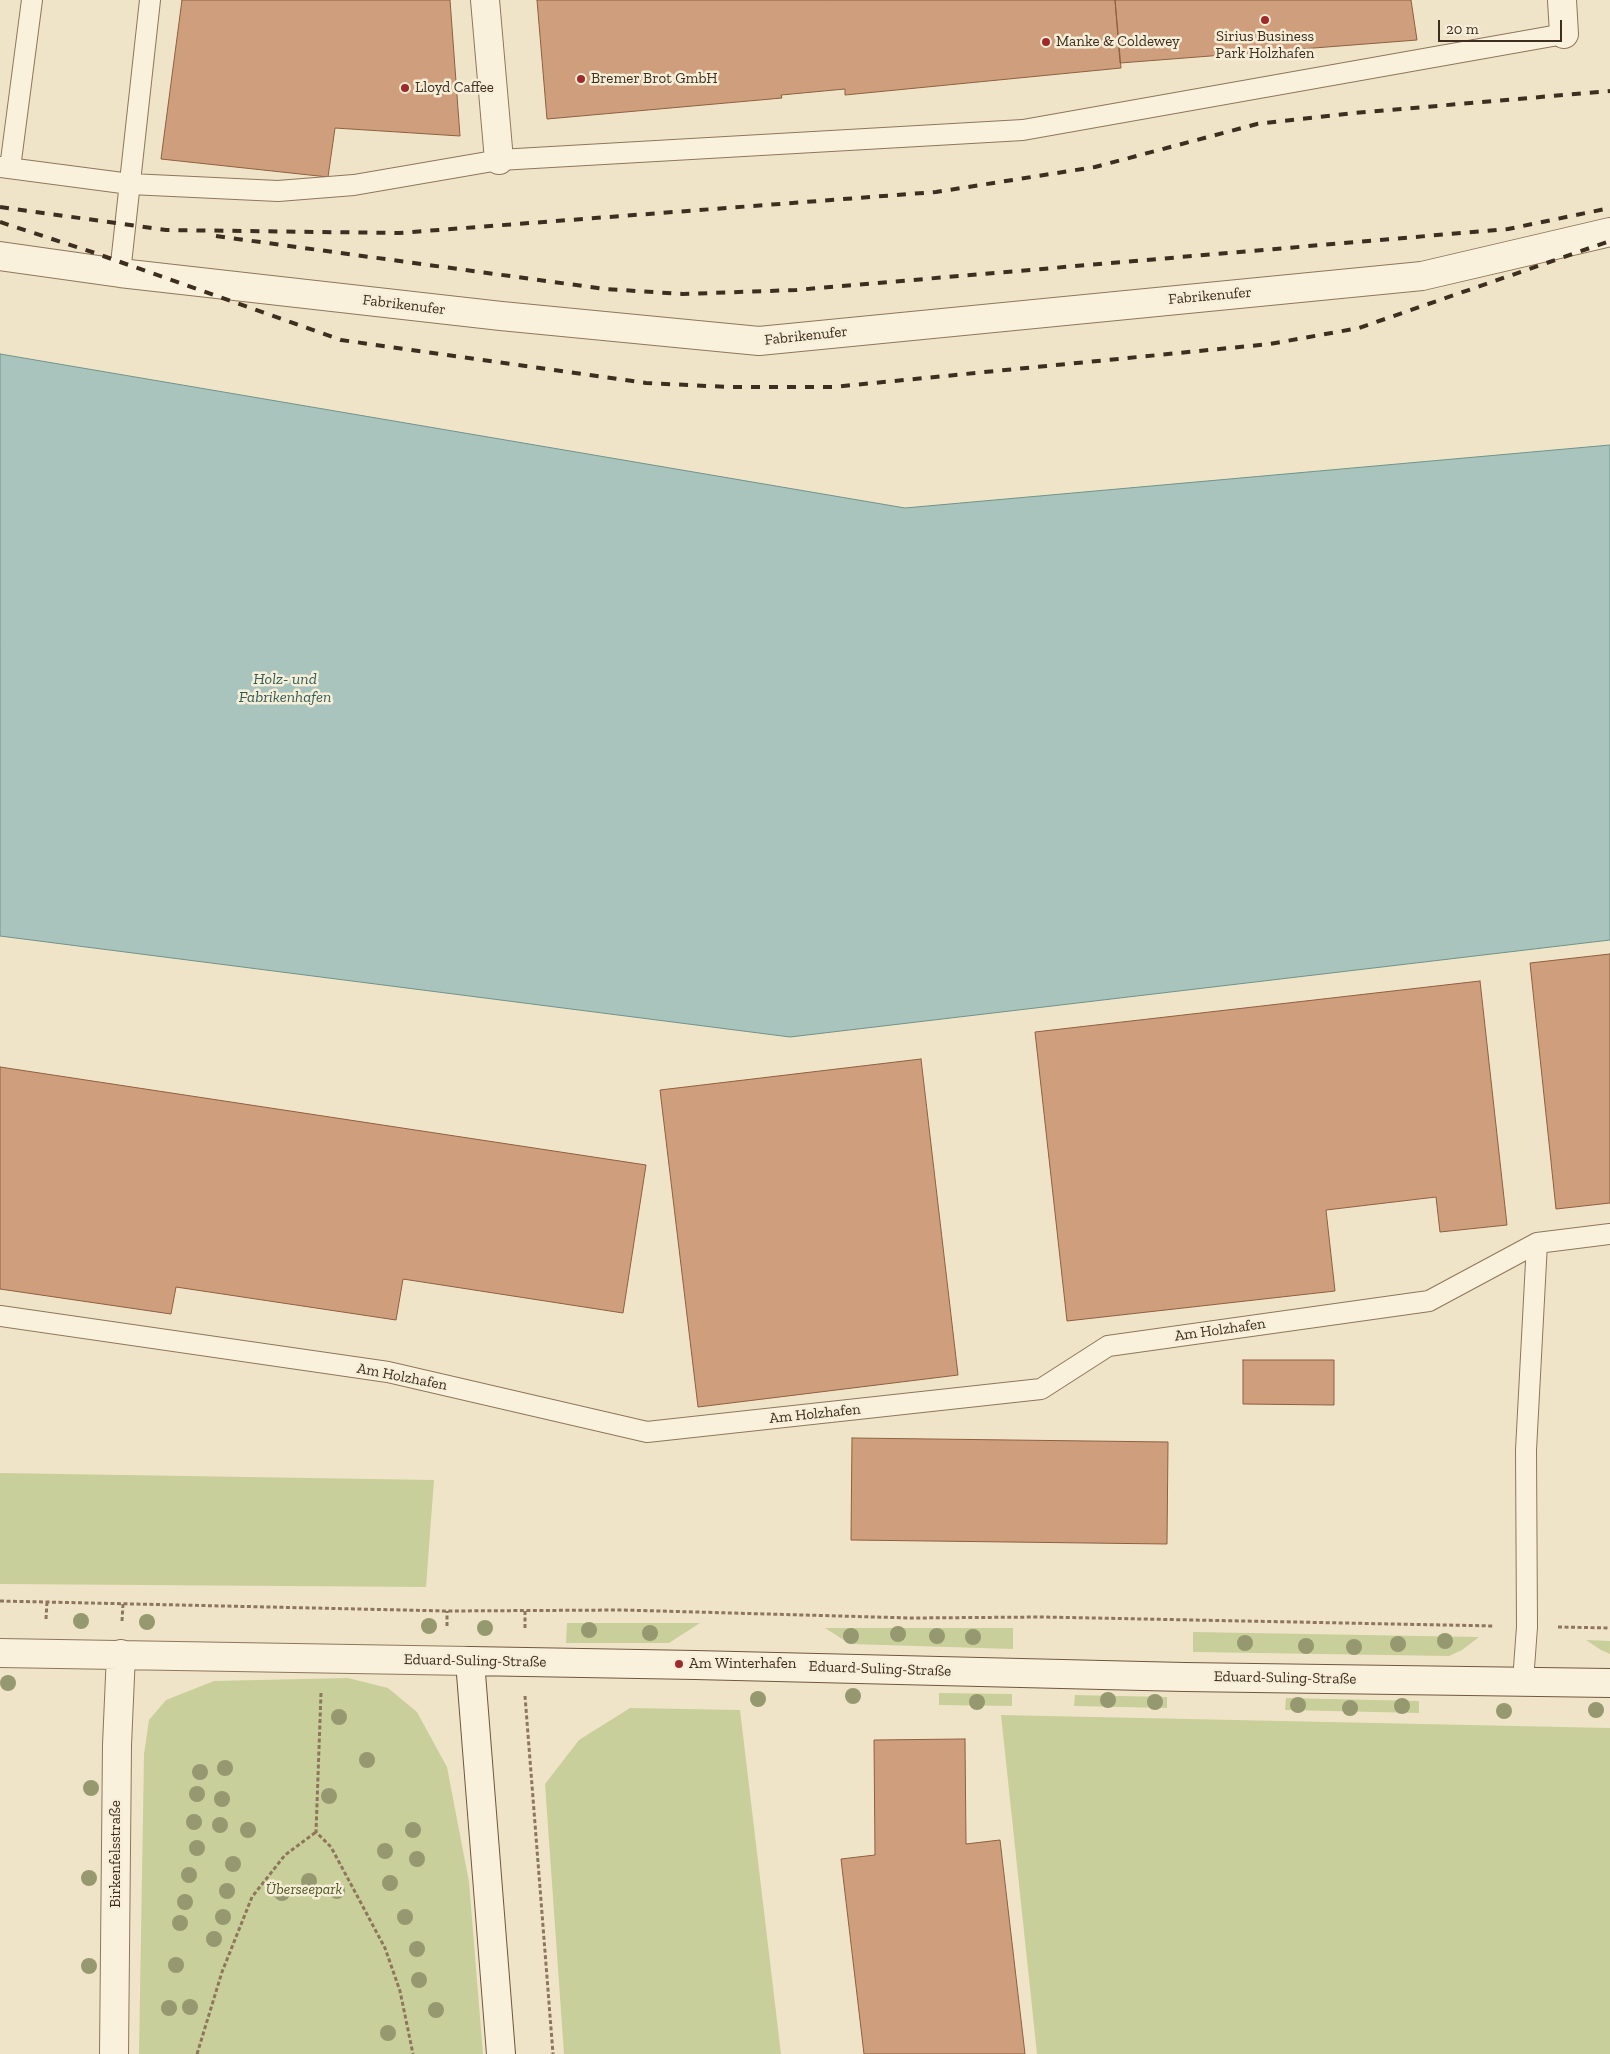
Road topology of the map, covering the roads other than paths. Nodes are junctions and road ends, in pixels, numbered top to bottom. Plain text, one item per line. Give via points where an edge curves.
1 (32, 0) edge
2 (150, 0) edge
3 (486, 0) edge
4 (1562, 0) edge
5 (1564, 34) joint
6 (499, 160) junction
7 (5, 167) edge
8 (130, 184) junction
9 (1610, 232) edge
10 (0, 256) edge
11 (120, 273) junction
12 (1610, 1234) edge
13 (1537, 1243) junction
14 (0, 1316) edge
15 (0, 1653) edge
16 (121, 1654) junction
17 (470, 1662) junction
18 (1523, 1681) junction
19 (1610, 1683) edge
20 (114, 2054) edge
21 (501, 2054) edge

1 - 7 lane
2 - 8 lane
3 - 6 street
4 - 5 street
5 - 6 lane via 1022,130
6 - 8 lane via 354,185 278,191
7 - 8 lane
8 - 11 lane
9 - 11 street, Fabrikenufer via 1422,276 759,340 501,316
10 - 11 street, Fabrikenufer
12 - 13 lane, Am Holzhafen
13 - 14 lane, Am Holzhafen via 1429,1301 1108,1346 1040,1390 647,1432 388,1372
13 - 18 lane via 1526,1450 1527,1627
15 - 16 street, Eduard-Suling-Straße
16 - 17 street, Eduard-Suling-Straße
16 - 20 street, Birkenfelsstraße
17 - 18 street, Eduard-Suling-Straße via 1184,1678
17 - 21 street
18 - 19 street, Eduard-Suling-Straße

